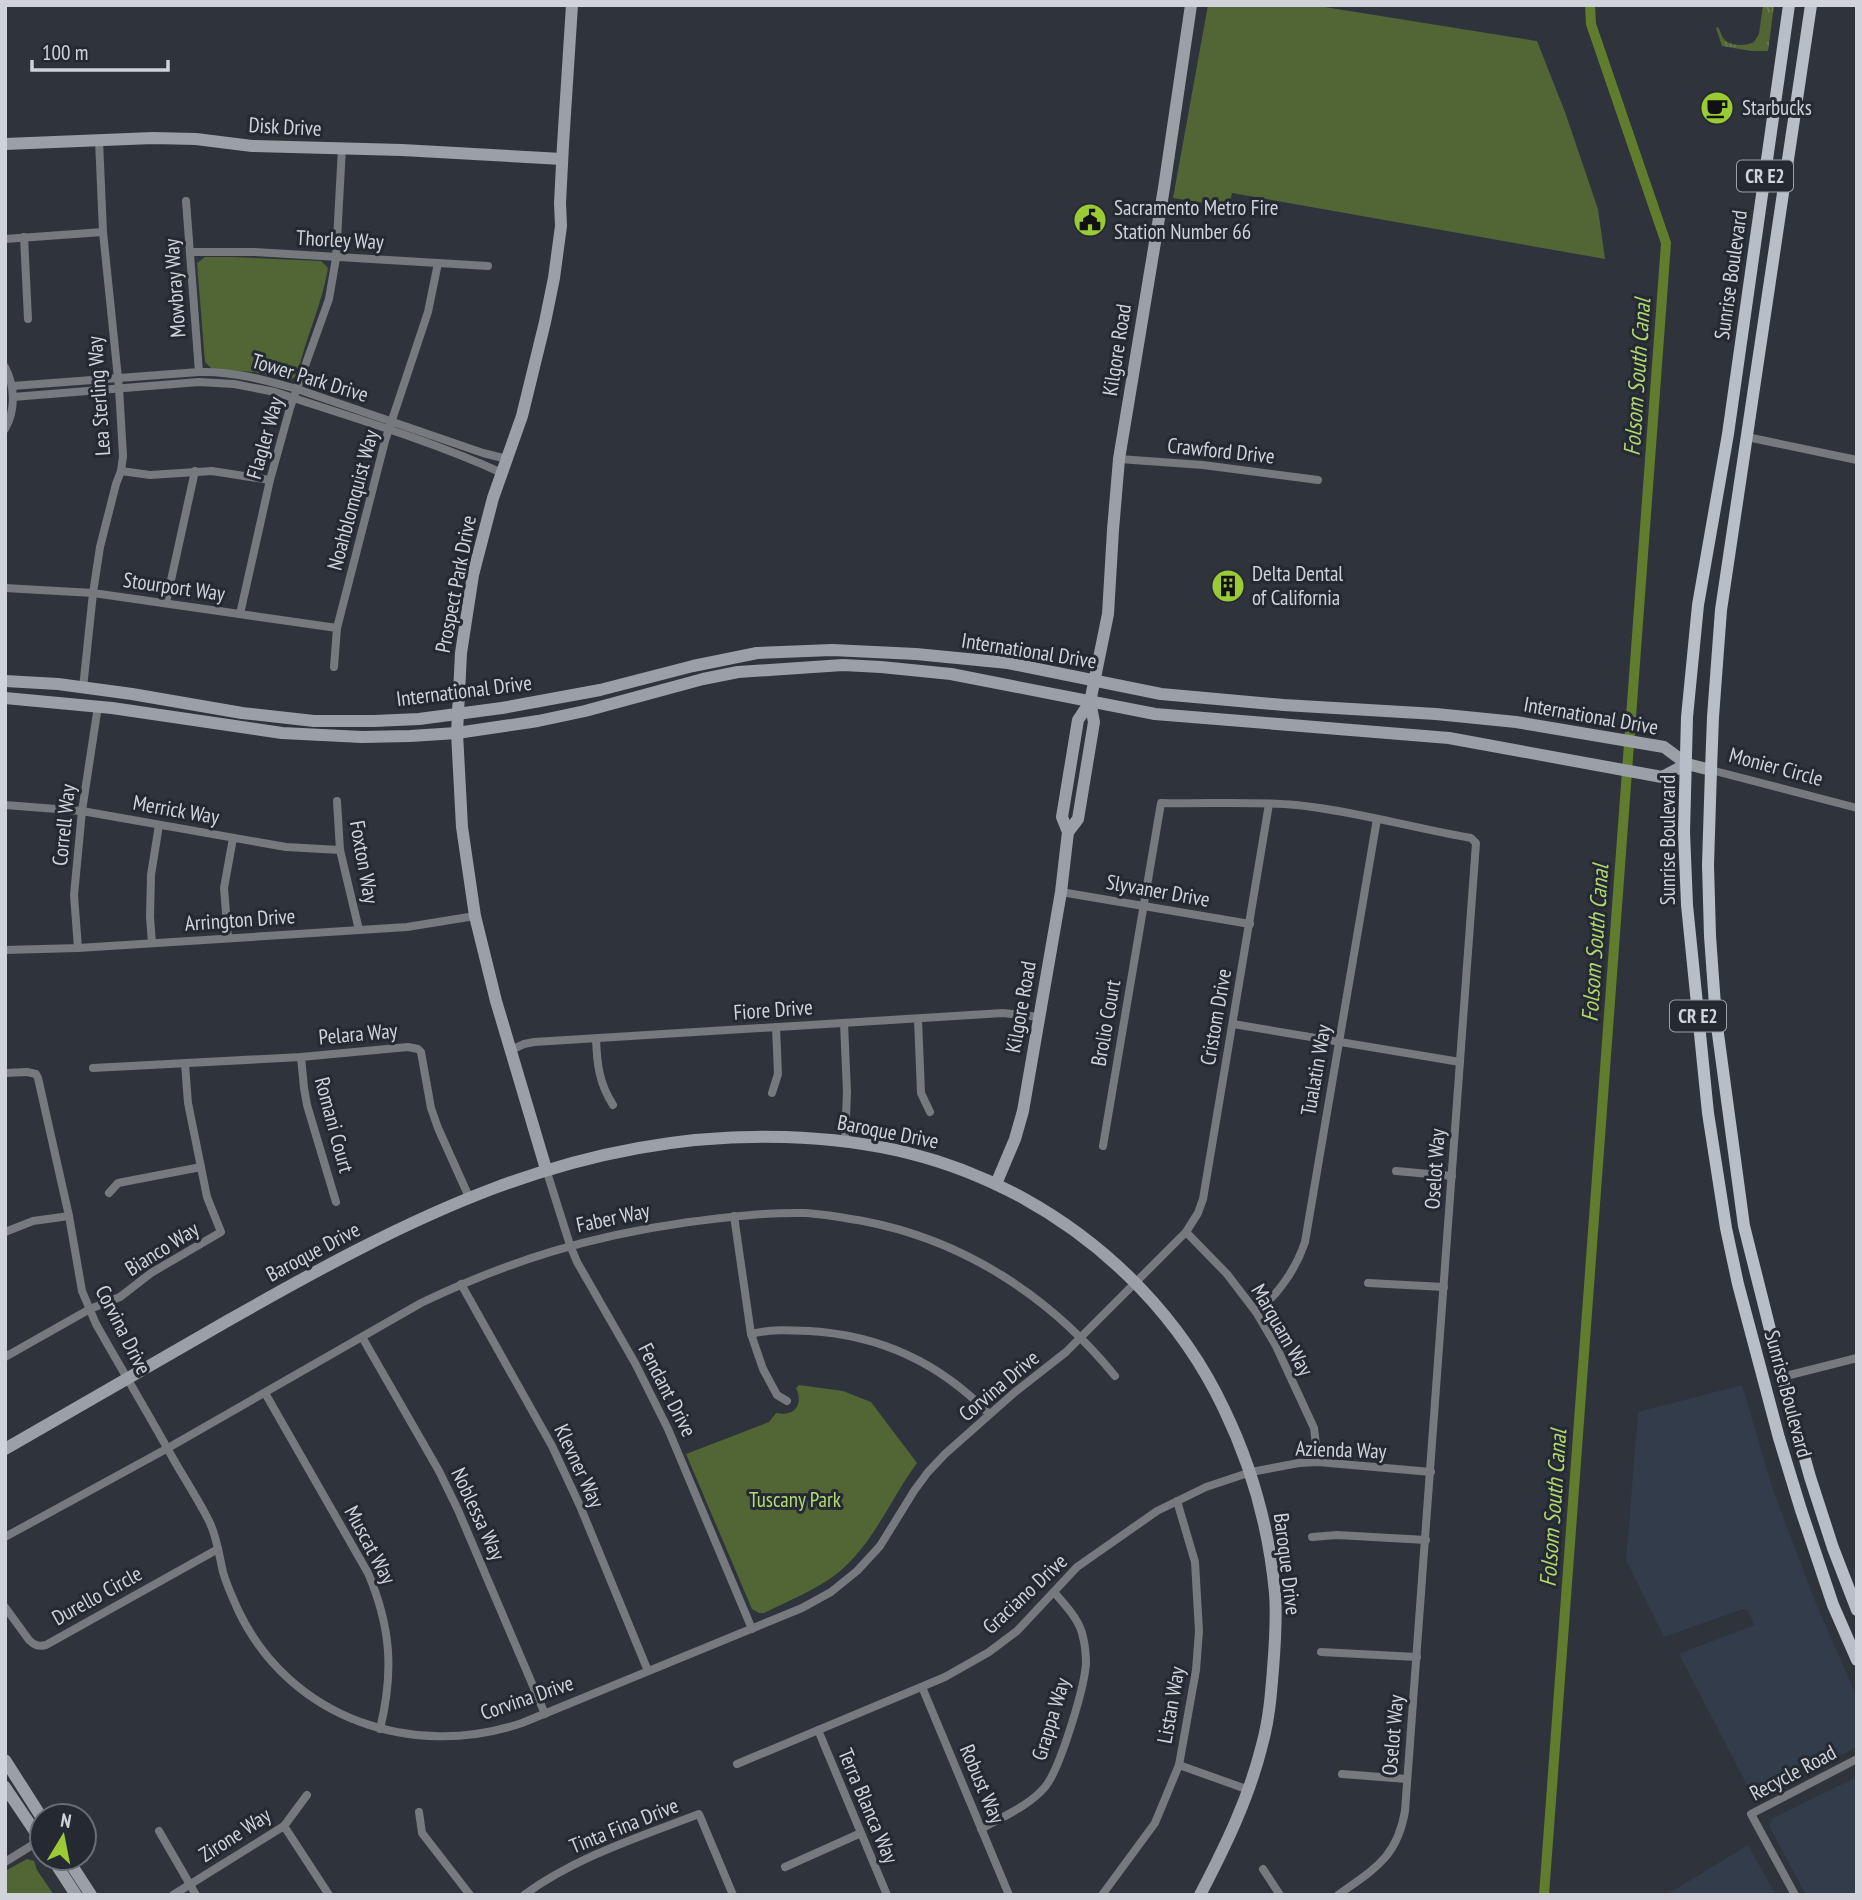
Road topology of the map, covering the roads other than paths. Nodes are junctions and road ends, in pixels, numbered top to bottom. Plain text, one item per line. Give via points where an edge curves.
1 (572, 5) edge
2 (1191, 5) edge
3 (1789, 5) edge
4 (1811, 5) edge
5 (100, 140) junction
6 (5, 144) edge
7 (342, 148) junction
8 (562, 159) junction
9 (186, 201) dead end
10 (103, 232) junction
11 (24, 237) junction
12 (5, 239) edge
13 (190, 252) junction
14 (336, 258) junction
15 (438, 263) junction
16 (488, 266) dead end
17 (28, 319) dead end
18 (5, 367) edge
19 (199, 372) junction
20 (1735, 383) junction
21 (118, 384) junction
22 (12, 386) junction
23 (295, 394) junction
24 (13, 397) junction
25 (391, 426) junction
26 (5, 429) edge
27 (1747, 437) junction
28 (507, 459) junction
29 (1119, 459) junction
30 (1857, 460) edge
31 (121, 471) junction
32 (195, 471) junction
33 (502, 473) junction
34 (270, 480) junction
35 (1318, 480) dead end
36 (5, 588) edge
37 (93, 593) junction
38 (166, 603) junction
39 (240, 614) junction
40 (337, 628) junction
41 (861, 651) junction
42 (792, 652) junction
43 (334, 667) dead end
44 (782, 668) junction
45 (709, 677) junction
46 (1095, 680) junction
47 (5, 681) edge
48 (83, 688) junction
49 (5, 698) edge
50 (1090, 702) junction
51 (98, 706) junction
52 (458, 713) junction
53 (457, 733) junction
54 (1687, 764) junction
55 (1711, 770) junction
56 (337, 801) dead end
57 (1269, 804) junction
58 (5, 805) edge
59 (1857, 807) edge
60 (82, 811) junction
61 (1377, 819) junction
62 (159, 825) junction
63 (233, 838) junction
64 (340, 850) junction
65 (1061, 892) junction
66 (1143, 906) junction
67 (475, 916) junction
68 (1250, 924) junction
69 (359, 930) junction
70 (228, 938) junction
71 (152, 943) junction
72 (78, 948) junction
73 (5, 950) edge
74 (1040, 1017) junction
75 (918, 1018) junction
76 (844, 1023) junction
77 (1233, 1024) junction
78 (776, 1027) junction
79 (596, 1039) junction
80 (1339, 1042) junction
81 (511, 1050) junction
82 (301, 1057) junction
83 (1460, 1062) junction
84 (185, 1064) junction
85 (93, 1068) dead end
86 (5, 1073) edge
87 (772, 1093) dead end
88 (613, 1105) dead end
89 (930, 1112) dead end
90 (845, 1141) junction
91 (1103, 1146) dead end
92 (201, 1167) junction
93 (546, 1169) junction
94 (1396, 1171) dead end
95 (1452, 1176) junction
96 (996, 1184) junction
97 (108, 1193) dead end
98 (469, 1197) junction
99 (337, 1202) dead end
100 (69, 1216) junction
101 (734, 1216) junction
102 (5, 1232) edge
103 (1186, 1232) junction
104 (570, 1245) junction
105 (1734, 1266) junction
106 (1135, 1283) junction
107 (1368, 1283) dead end
108 (461, 1284) junction
109 (1444, 1287) junction
110 (90, 1309) junction
111 (1256, 1312) junction
112 (751, 1334) junction
113 (362, 1337) junction
114 (1081, 1337) junction
115 (5, 1357) edge
116 (1857, 1358) edge
117 (1115, 1376) dead end
118 (1782, 1377) junction
119 (128, 1378) junction
120 (1765, 1389) junction
121 (265, 1393) junction
122 (787, 1401) dead end
123 (989, 1414) junction
124 (168, 1448) junction
125 (5, 1449) edge
126 (1318, 1462) junction
127 (1251, 1472) junction
128 (1431, 1472) junction
129 (1810, 1477) junction
130 (1177, 1501) junction
131 (5, 1537) edge
132 (1312, 1537) dead end
133 (1426, 1540) junction
134 (218, 1549) junction
135 (1054, 1592) junction
136 (5, 1607) edge
137 (1857, 1610) edge
138 (752, 1629) junction
139 (1852, 1642) edge
140 (1321, 1652) dead end
141 (1417, 1657) junction
142 (1857, 1660) edge
143 (648, 1671) junction
144 (922, 1687) junction
145 (545, 1714) junction
146 (380, 1729) junction
147 (818, 1730) junction
148 (1857, 1759) edge
149 (5, 1760) edge
150 (737, 1764) dead end
151 (1179, 1765) junction
152 (1342, 1774) dead end
153 (1407, 1779) junction
154 (5, 1787) edge
155 (1249, 1790) junction
156 (307, 1795) dead end
157 (32, 1802) edge
158 (419, 1812) dead end
159 (28, 1821) edge
160 (284, 1826) junction
161 (981, 1829) junction
162 (159, 1831) dead end
163 (861, 1833) junction
164 (28, 1848) edge
165 (5, 1861) edge
166 (785, 1867) dead end
167 (1263, 1869) dead end
168 (61, 1872) edge
169 (76, 1872) edge
170 (189, 1885) junction
171 (76, 1895) edge
172 (91, 1895) edge
173 (173, 1895) edge
174 (196, 1895) edge
175 (330, 1895) edge
176 (470, 1895) edge
177 (524, 1895) edge
178 (733, 1895) edge
179 (887, 1895) edge
180 (1009, 1895) edge
181 (1102, 1895) edge
182 (1200, 1895) edge
183 (1280, 1895) edge
184 (1338, 1895) edge
185 (1795, 1895) edge

1 - 8 street, Prospect Park Drive
2 - 29 street, Kilgore Road
3 - 20 main road, Sunrise Boulevard / CR E2
4 - 27 main road, Sunrise Boulevard / CR E2
5 - 6 street, Disk Drive
5 - 7 street, Disk Drive via 196,139 252,146
5 - 10 street, Lea Sterling Way
7 - 8 street, Disk Drive
7 - 14 street, Flagler Way
8 - 28 street, Prospect Park Drive via 561,226 549,303
9 - 13 street, Mowbray Way
10 - 11 street
10 - 21 street, Lea Sterling Way
11 - 12 street
11 - 17 street
13 - 14 street, Thorley Way
13 - 19 street, Mowbray Way
14 - 15 street, Thorley Way
14 - 23 street, Flagler Way via 329,299
15 - 16 street, Thorley Way
15 - 25 street, Noahblomquist Way via 428,312
18 - 22 street
19 - 21 street, Tower Park Drive
19 - 23 street, Tower Park Drive via 243,375
20 - 27 main road via 1740,404 1737,423
20 - 54 main road, Sunrise Boulevard / CR E2 via 1698,605
21 - 22 street, Tower Park Drive
21 - 23 street, Tower Park Drive via 215,383
21 - 24 street, Tower Park Drive
21 - 31 street, Lea Sterling Way
22 - 24 street
23 - 25 street, Tower Park Drive
23 - 34 street, Flagler Way
24 - 26 street
25 - 28 street, Tower Park Drive
25 - 33 street, Tower Park Drive
25 - 40 street, Noahblomquist Way
27 - 30 street
27 - 55 main road, Sunrise Boulevard / CR E2 via 1721,610
28 - 33 street, Prospect Park Drive
29 - 35 street, Crawford Drive
29 - 46 street, Kilgore Road via 1108,614
31 - 32 street via 150,475
31 - 37 street, Lea Sterling Way
32 - 34 street
32 - 38 street
33 - 52 street, Prospect Park Drive via 473,575 461,653
34 - 39 street, Flagler Way
36 - 37 street, Stourport Way
37 - 38 street, Stourport Way
37 - 48 street, Lea Sterling Way
38 - 39 street, Stourport Way
39 - 40 street, Stourport Way
40 - 43 street, Noahblomquist Way
41 - 42 street, International Drive
41 - 44 street via 801,658
41 - 46 street, International Drive via 1008,663
42 - 45 street via 771,661 725,667
42 - 52 street, International Drive via 757,653 600,690
44 - 45 street, International Drive
44 - 50 street, International Drive via 915,669
45 - 53 street, International Drive via 585,711
46 - 50 street, Kilgore Road
46 - 54 street, International Drive via 1161,694 1516,722 1664,747
47 - 48 street, International Drive
48 - 52 street, International Drive via 314,721 419,719
49 - 51 street, International Drive
50 - 54 street, International Drive via 1194,718 1449,738 1662,777
50 - 65 street, Kilgore Road via 1079,720 1062,817 1068,832
51 - 53 street, International Drive via 314,735
51 - 60 street, Correll Way
52 - 53 street, Prospect Park Drive
53 - 67 street, Prospect Park Drive via 462,827
54 - 55 street, Monier Circle
54 - 105 main road, Sunrise Boulevard / CR E2 via 1684,832 1691,953 1708,1113
55 - 59 street, Monier Circle
55 - 118 main road, Sunrise Boulevard / CR E2 via 1708,865 1716,1019 1744,1226
56 - 64 street, Foxton Way
57 - 61 street, Oselot Way
57 - 66 street, Oselot Way via 1161,803
57 - 68 street, Cristom Drive
58 - 60 street, Merrick Way
60 - 62 street, Merrick Way
60 - 72 street, Correll Way via 74,895
61 - 80 street, Tualatin Way
61 - 83 street, Oselot Way via 1471,838 1476,843
62 - 63 street, Merrick Way
62 - 71 street via 151,875
63 - 64 street, Merrick Way
63 - 70 street via 224,888
64 - 69 street, Foxton Way
65 - 66 street, Slyvaner Drive
65 - 74 street, Kilgore Road
66 - 68 street, Slyvaner Drive
66 - 91 street, Brolio Court
67 - 69 street, Arrington Drive
67 - 81 street, Prospect Park Drive
68 - 77 street, Cristom Drive
69 - 70 street, Arrington Drive
70 - 71 street, Arrington Drive
71 - 72 street, Arrington Drive
72 - 73 street, Arrington Drive
74 - 75 street, Fiore Drive via 1003,1013
74 - 96 street, Kilgore Road via 1023,1111
75 - 76 street, Fiore Drive
75 - 89 street via 921,1093
76 - 78 street, Fiore Drive
76 - 90 street
77 - 80 street
77 - 103 street, Cristom Drive via 1203,1199
78 - 79 street, Fiore Drive
78 - 87 street via 778,1074
79 - 81 street, Fiore Drive via 534,1042
79 - 88 street via 600,1078
80 - 83 street
80 - 111 street, Tualatin Way via 1305,1242 1295,1266
81 - 93 street, Prospect Park Drive
82 - 84 street, Pelara Way
82 - 98 street, Pelara Way via 418,1049 434,1118
82 - 99 street, Romani Court via 307,1105
83 - 95 street, Oselot Way
84 - 85 street, Pelara Way
84 - 92 street, Bianco Way
86 - 100 street, Corvina Drive via 26,1072 38,1078
90 - 93 street, Baroque Drive via 766,1136 686,1141 623,1150
90 - 96 street, Baroque Drive via 917,1154
92 - 97 street via 118,1183
92 - 110 street, Bianco Way via 221,1232 120,1297
93 - 98 street, Baroque Drive
93 - 104 street, Fendant Drive
94 - 95 street
95 - 109 street, Oselot Way
96 - 106 street, Baroque Drive via 1056,1218
98 - 119 street, Baroque Drive via 341,1257
100 - 102 street
100 - 110 street, Corvina Drive via 82,1291
101 - 104 street, Faber Way
101 - 112 street
101 - 114 street, Faber Way via 808,1213 912,1233 995,1270 1050,1308
103 - 106 street, Corvina Drive
103 - 111 street, Marquam Way
104 - 108 street, Faber Way
104 - 138 street, Fendant Drive via 668,1429
105 - 118 main road via 1745,1276 1766,1367
105 - 120 main road, Sunrise Boulevard / CR E2
106 - 114 street, Corvina Drive
106 - 127 street, Baroque Drive via 1174,1327 1208,1376
107 - 109 street
108 - 113 street, Faber Way
108 - 143 street, Klevner Way via 552,1446
109 - 128 street, Oselot Way
110 - 115 street, Bianco Way
110 - 119 street, Corvina Drive
111 - 126 street, Marquam Way via 1306,1408
112 - 122 street via 763,1369 777,1395
112 - 123 street via 779,1329 826,1332 887,1345 942,1373
113 - 121 street, Faber Way
113 - 145 street, Noblessa Way via 458,1510
114 - 117 street, Faber Way
114 - 123 street, Corvina Drive
116 - 118 street
118 - 129 main road, Sunrise Boulevard / CR E2
119 - 124 street, Corvina Drive
119 - 125 street, Baroque Drive
120 - 129 main road via 1773,1393 1795,1465
120 - 139 main road, Sunrise Boulevard / CR E2 via 1833,1605
121 - 124 street, Faber Way
121 - 146 street, Muscat Way via 368,1573 380,1603 390,1663
123 - 138 street, Corvina Drive via 928,1472 880,1546 845,1582 817,1601
124 - 131 street
124 - 134 street, Corvina Drive via 210,1523
126 - 127 street, Azienda Way
126 - 128 street, Azienda Way
127 - 130 street, Graciano Drive
127 - 155 street, Baroque Drive via 1276,1608 1271,1699
128 - 133 street, Oselot Way
129 - 137 main road, Sunrise Boulevard / CR E2
130 - 135 street, Graciano Drive via 1077,1567
130 - 151 street, Listan Way via 1195,1562 1199,1631
132 - 133 street
133 - 141 street, Oselot Way
134 - 136 street, Durello Circle via 46,1645 33,1644
134 - 146 street, Corvina Drive via 239,1613 268,1656 311,1696
135 - 144 street, Graciano Drive via 989,1652
135 - 161 street, Grappa Way via 1084,1638 1086,1664 1078,1701 1058,1764 1045,1787
138 - 143 street, Corvina Drive
139 - 142 main road, Sunrise Boulevard / CR E2
140 - 141 street
141 - 153 street, Oselot Way
143 - 145 street, Corvina Drive
144 - 147 street, Graciano Drive
144 - 161 street, Robust Way
145 - 146 street, Corvina Drive via 506,1728 456,1737
147 - 150 street, Graciano Drive
147 - 163 street, Terra Blanca Way
148 - 185 street, Recycle Road via 1751,1814
149 - 157 street
151 - 155 street
151 - 181 street, Listan Way via 1155,1823
152 - 153 street
153 - 184 street, Oselot Way via 1398,1840 1375,1868
154 - 159 street
155 - 182 street, Baroque Drive
156 - 160 street, Zirone Way
158 - 176 street via 422,1833
160 - 170 street, Zirone Way
160 - 175 street
161 - 180 street, Robust Way
162 - 170 street
163 - 166 street
163 - 179 street, Terra Blanca Way
164 - 165 street
167 - 183 street
168 - 171 street
169 - 172 street
170 - 173 street, Zirone Way
170 - 174 street
177 - 178 street, Tinta Fina Drive via 588,1858 699,1814

